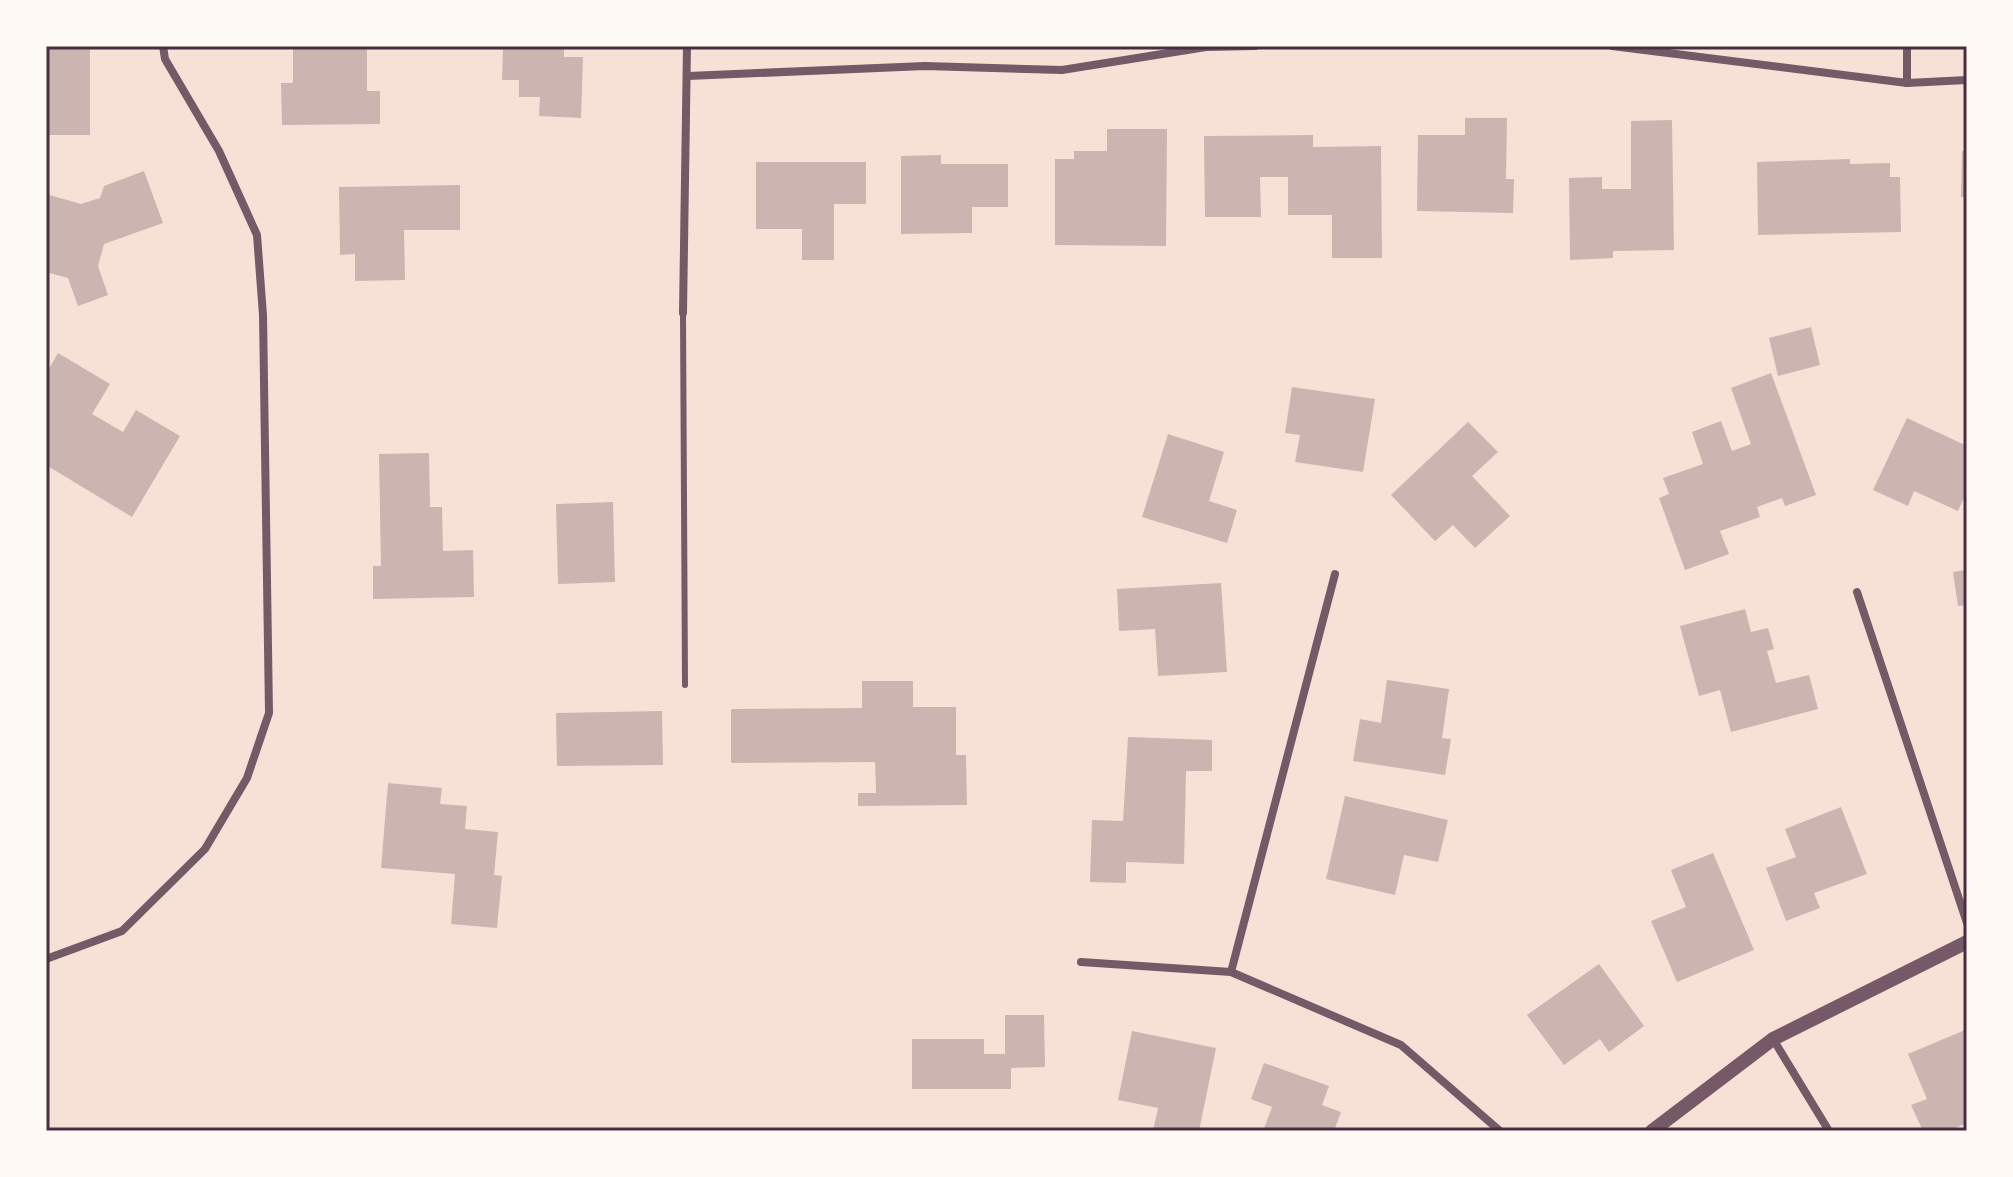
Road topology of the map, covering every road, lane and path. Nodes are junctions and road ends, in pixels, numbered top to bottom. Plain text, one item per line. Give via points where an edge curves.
1 (163, 46) edge
2 (687, 46) edge
3 (1255, 46) edge
4 (1612, 46) edge
5 (1907, 46) edge
6 (688, 76) junction
7 (1967, 80) edge
8 (1907, 83) junction
9 (683, 313) joint
10 (1335, 574) dead end
11 (1857, 592) dead end
12 (685, 685) dead end
13 (1967, 923) edge
14 (1967, 942) edge
15 (46, 959) edge
16 (1081, 962) dead end
17 (1231, 972) junction
18 (1773, 1039) junction
19 (1500, 1131) edge
20 (1652, 1131) edge
21 (1829, 1131) edge

1 - 15 street via 257,235 269,713 247,778 205,849 122,931
2 - 6 street
3 - 6 street via 1206,47 1062,70 925,66
4 - 8 street
5 - 8 street
6 - 9 street
7 - 8 street
9 - 12 lane
10 - 17 street
11 - 13 street
14 - 18 street
16 - 17 street
17 - 19 street via 1401,1045
18 - 20 street
18 - 21 street

